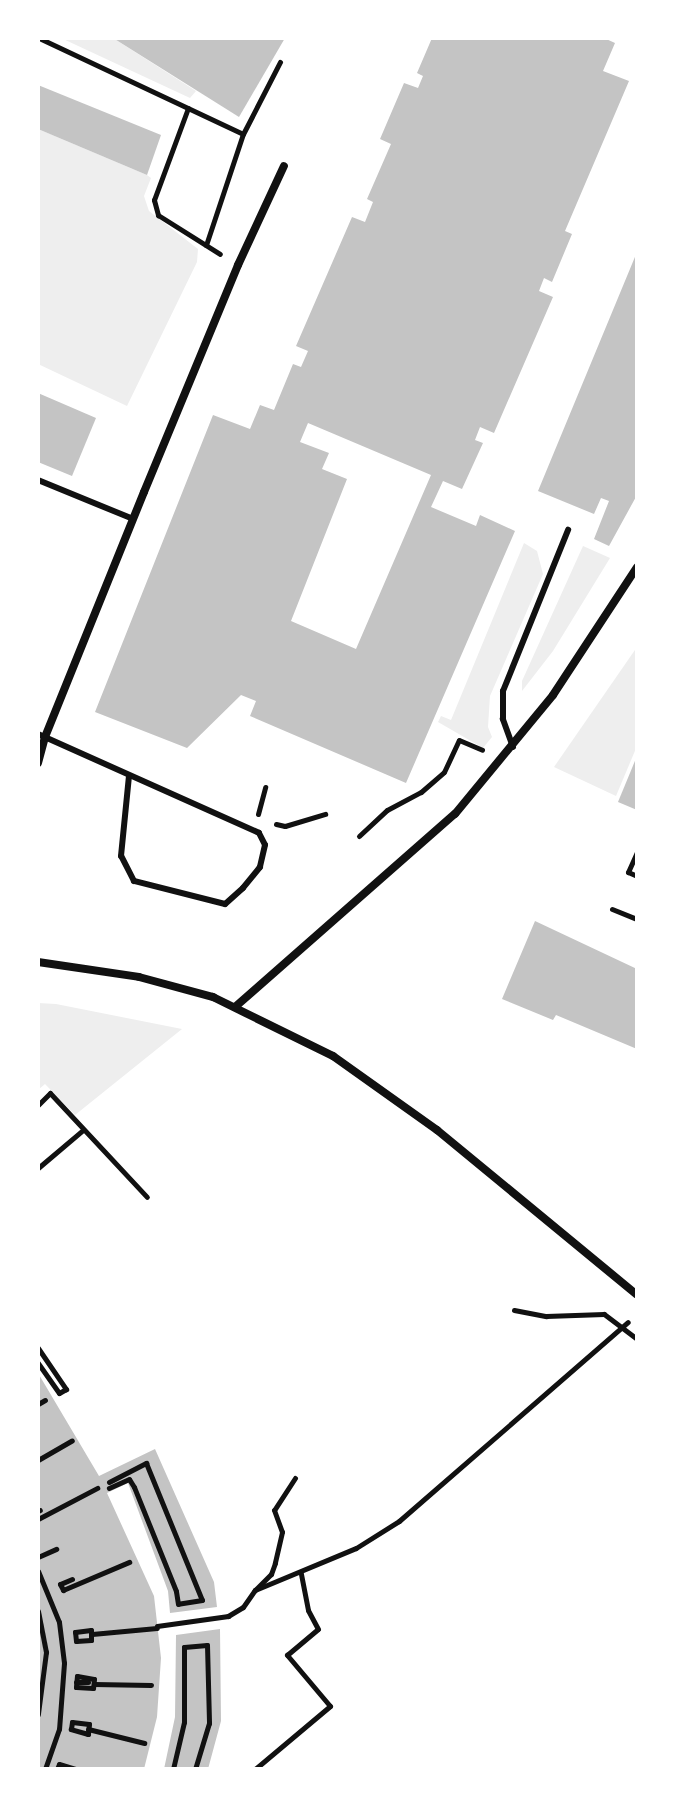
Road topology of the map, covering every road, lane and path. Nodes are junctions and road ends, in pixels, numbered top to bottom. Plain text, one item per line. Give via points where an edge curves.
1 (39, 38) edge
2 (280, 62) dead end
3 (188, 108) junction
4 (243, 134) junction
5 (284, 166) dead end
6 (206, 245) junction
7 (238, 265) junction
8 (38, 480) edge
9 (133, 519) junction
10 (568, 530) dead end
11 (637, 567) edge
12 (41, 736) edge
13 (513, 747) junction
14 (488, 753) dead end
15 (38, 763) edge
16 (129, 776) junction
17 (325, 814) dead end
18 (271, 823) dead end
19 (359, 836) dead end
20 (637, 852) edge
21 (637, 876) edge
22 (612, 909) dead end
23 (637, 919) edge
24 (38, 962) edge
25 (235, 1007) junction
26 (38, 1105) edge
27 (83, 1130) junction
28 (38, 1168) edge
29 (147, 1197) dead end
30 (637, 1295) edge
31 (514, 1310) dead end
32 (628, 1322) dead end
33 (621, 1327) junction
34 (637, 1339) edge
35 (38, 1348) edge
36 (38, 1363) edge
37 (45, 1400) dead end
38 (38, 1404) edge
39 (72, 1440) dead end
40 (38, 1460) edge
41 (295, 1478) dead end
42 (109, 1485) joint
43 (97, 1488) dead end
44 (38, 1519) edge
45 (56, 1549) dead end
46 (38, 1557) edge
47 (129, 1562) dead end
48 (38, 1571) edge
49 (301, 1573) junction
50 (72, 1579) dead end
51 (255, 1590) junction
52 (38, 1611) edge
53 (83, 1636) dead end
54 (42, 1648) edge
55 (91, 1683) junction
56 (151, 1685) dead end
57 (38, 1714) edge
58 (80, 1727) dead end
59 (144, 1743) dead end
60 (45, 1769) edge
61 (59, 1769) edge
62 (75, 1769) edge
63 (173, 1769) edge
64 (195, 1769) edge
65 (255, 1769) edge

1 - 3 path
2 - 4 path
3 - 4 path
3 - 6 path via 154,200 158,215
4 - 6 path
5 - 7 street
6 - 7 path
7 - 9 street
8 - 9 lane
9 - 12 street
10 - 13 lane via 503,691 503,719
11 - 13 street
12 - 15 street
12 - 16 lane
13 - 25 street via 455,814
14 - 19 path via 459,740 444,772
16 - 16 lane via 259,833 265,845 260,867 225,904 134,881 121,856
17 - 18 path via 285,826
20 - 21 path via 628,872
22 - 23 path
24 - 25 street via 139,977
25 - 30 street via 371,1081
26 - 27 path via 50,1093
27 - 28 path
27 - 29 path
31 - 33 path via 546,1316 604,1314
32 - 33 path
33 - 34 path
33 - 49 path via 399,1521
35 - 36 path via 66,1389 59,1393
37 - 38 path
39 - 40 path
41 - 51 path via 274,1510 282,1532 271,1574
42 - 42 path via 129,1479 134,1487 178,1604 202,1600 146,1463
43 - 44 path
45 - 46 path
47 - 50 path via 63,1590 60,1584
48 - 60 path via 59,1622 64,1663 59,1729
49 - 51 path
49 - 65 path via 308,1610 318,1629 287,1655 330,1706
51 - 53 path via 228,1616 75,1632
52 - 54 path
54 - 57 path
55 - 55 path via 94,1679 77,1676 76,1687 93,1688
55 - 56 path
58 - 59 path via 72,1722
61 - 62 path via 59,1764
63 - 64 path via 184,1722 184,1647 207,1645 209,1723

